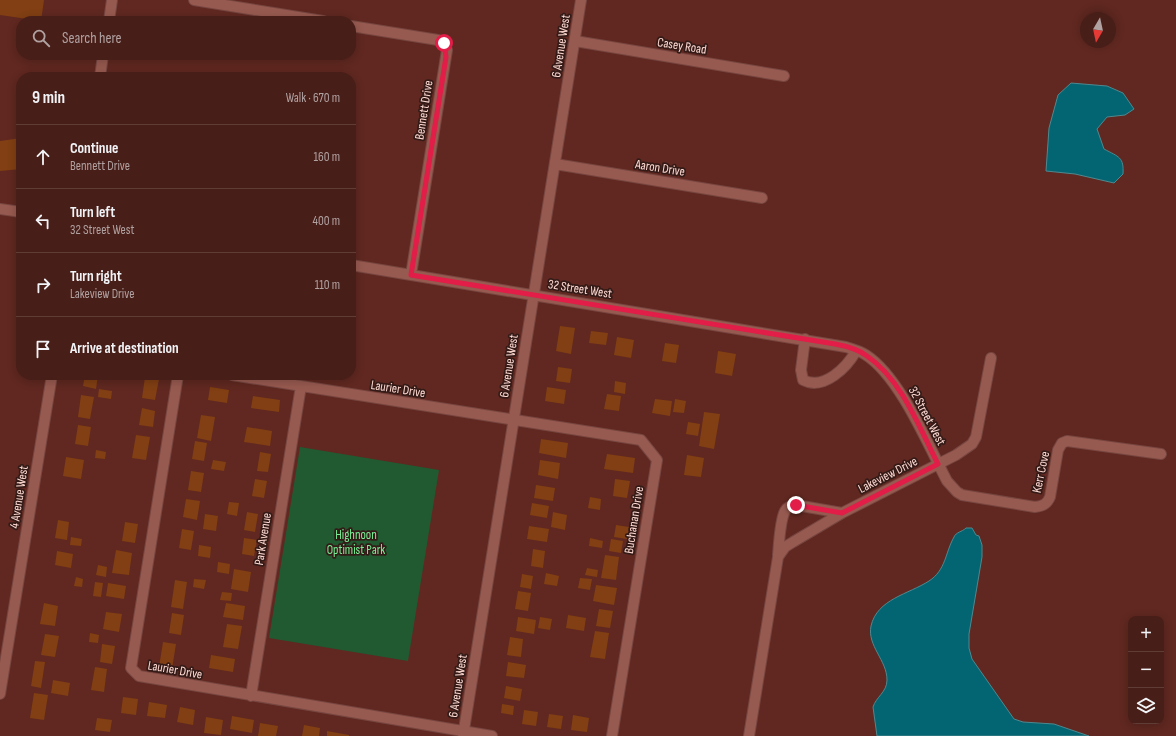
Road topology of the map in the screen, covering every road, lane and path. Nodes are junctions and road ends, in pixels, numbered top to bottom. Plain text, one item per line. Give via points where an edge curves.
1 (112, 0) edge
2 (194, 0) edge
3 (581, 0) edge
4 (110, 16) edge
5 (292, 16) edge
6 (356, 27) edge
7 (575, 41) junction
8 (103, 60) edge
9 (101, 72) edge
10 (784, 76) dead end
11 (555, 164) junction
12 (762, 198) dead end
13 (0, 209) edge
14 (16, 211) edge
15 (356, 267) edge
16 (411, 275) junction
17 (533, 295) junction
18 (805, 339) junction
19 (856, 351) junction
20 (991, 358) dead end
21 (51, 380) edge
22 (177, 380) edge
23 (263, 380) edge
24 (301, 386) junction
25 (513, 421) junction
26 (1161, 454) dead end
27 (938, 464) junction
28 (842, 513) junction
29 (778, 557) junction
30 (0, 694) edge
31 (251, 696) junction
32 (464, 734) edge
33 (492, 736) edge
34 (612, 736) edge
35 (749, 736) edge

1 - 4 street
2 - 5 street
3 - 7 street, 6 Avenue West
6 - 16 street, Bennett Drive via 438,40 444,43 447,50
7 - 10 street, Casey Road
7 - 11 street, 6 Avenue West
8 - 9 street
11 - 12 street, Aaron Drive
11 - 17 street, 6 Avenue West
13 - 14 street
15 - 16 street, 32 Street West
16 - 17 street, 32 Street West
17 - 18 street, 32 Street West
17 - 25 street, 6 Avenue West
18 - 19 street, 32 Street West via 835,344
18 - 19 street via 801,370 803,380 810,383 820,382 843,369
19 - 27 street, 32 Street West via 866,355 894,384
20 - 27 street, Lakeview Drive via 976,437 965,450
21 - 30 street, 4 Avenue West
22 - 31 street, Laurier Drive via 131,668 139,676
23 - 24 street, Laurier Drive
24 - 25 street, Laurier Drive
24 - 31 street, Park Avenue
25 - 32 street, 6 Avenue West
25 - 34 street, Buchanan Drive via 641,440 657,460
26 - 27 street, Kerr Cove via 1067,441 1062,443 1058,450 1048,502 1035,507 962,495 952,487
27 - 28 street, Lakeview Drive
28 - 29 street, Lakeview Drive via 785,547
28 - 29 street via 796,505 789,507 785,511
29 - 35 street
31 - 32 street, Laurier Drive
32 - 33 street

